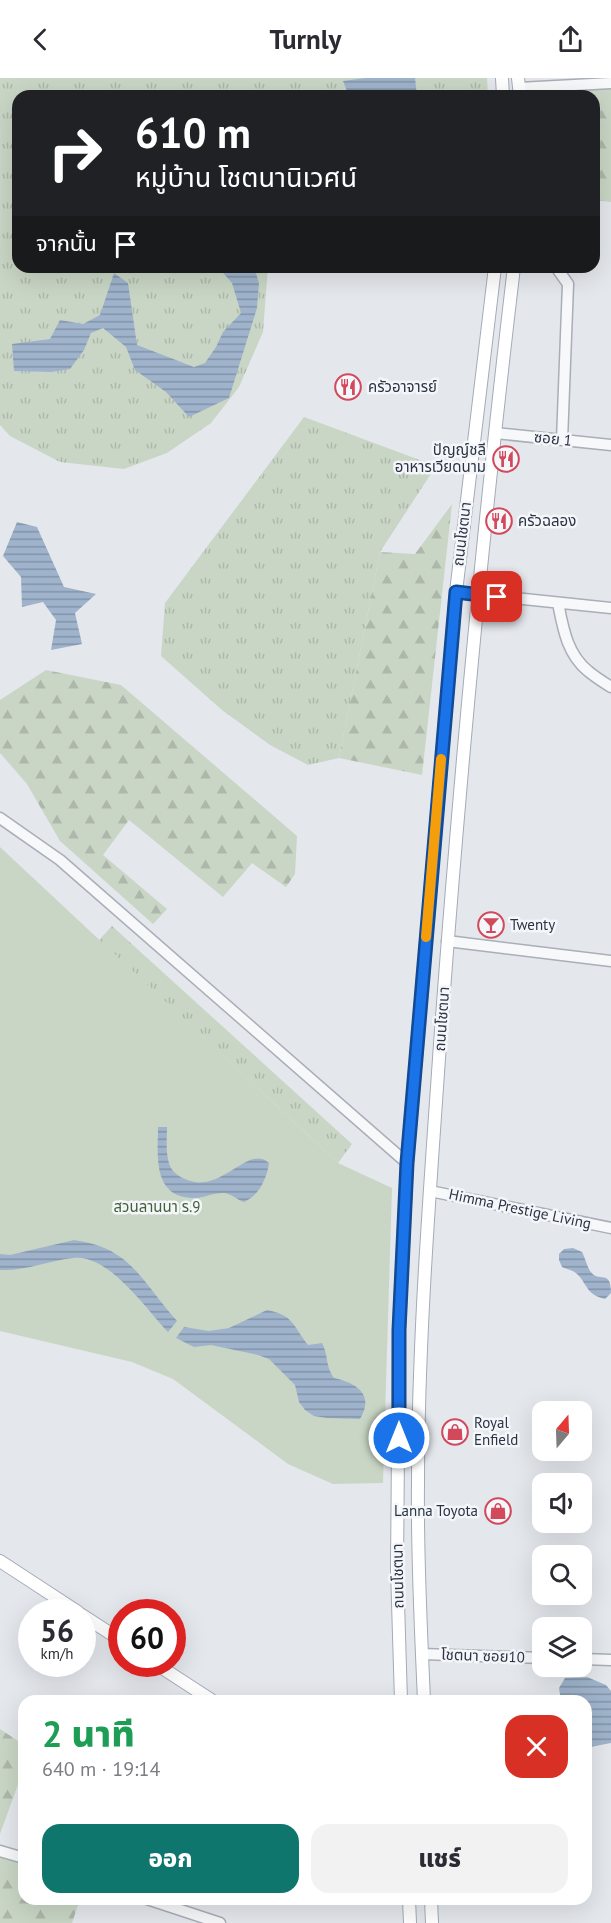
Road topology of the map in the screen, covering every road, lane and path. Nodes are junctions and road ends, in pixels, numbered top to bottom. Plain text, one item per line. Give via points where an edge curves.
1 (608, 82) edge
2 (519, 88) edge
3 (494, 273) edge
4 (513, 273) edge
5 (560, 273) edge
6 (495, 433) junction
7 (562, 440) junction
8 (611, 445) edge
9 (456, 592) junction
10 (477, 595) junction
11 (558, 603) junction
12 (611, 608) edge
13 (611, 687) edge
14 (0, 818) edge
15 (447, 941) junction
16 (611, 961) edge
17 (407, 1163) junction
18 (430, 1191) junction
19 (611, 1228) edge
20 (0, 1561) edge
21 (397, 1569) junction
22 (418, 1569) junction
23 (58, 1599) edge
24 (422, 1654) junction
25 (532, 1658) edge
26 (592, 1659) edge
27 (611, 1660) edge
28 (176, 1677) edge
29 (204, 1695) edge
30 (401, 1695) edge
31 (424, 1695) edge
32 (0, 1851) edge
33 (18, 1856) edge
34 (165, 1905) edge
35 (409, 1905) edge
36 (431, 1905) edge
37 (220, 1923) edge
38 (410, 1923) edge
39 (432, 1923) edge

1 - 2 street
3 - 9 main road, ถนนโชตนา
4 - 6 main road, ถนนโชตนา
5 - 7 street via 568,284
6 - 7 street, ซอย 1
6 - 10 main road, ถนนโชตนา
7 - 8 street, ซอย 1
9 - 10 street
9 - 17 main road, ถนนโชตนา
10 - 11 street
10 - 15 main road, ถนนโชตนา
11 - 12 street
11 - 13 street via 573,656 589,673
14 - 17 street via 60,860
15 - 16 street
15 - 18 main road, ถนนโชตนา
17 - 21 main road, ถนนโชตนา via 399,1330
18 - 19 street, Himma Prestige Living
18 - 22 main road, ถนนโชตนา via 421,1321
20 - 23 main road
21 - 22 main road
21 - 30 main road, ถนนโชตนา
22 - 24 main road, ถนนโชตนา
24 - 25 street, โชตนา ซอย10
24 - 31 main road, ถนนโชตนา
26 - 27 street
28 - 29 main road
32 - 33 street
34 - 37 street
35 - 38 main road
36 - 39 main road

